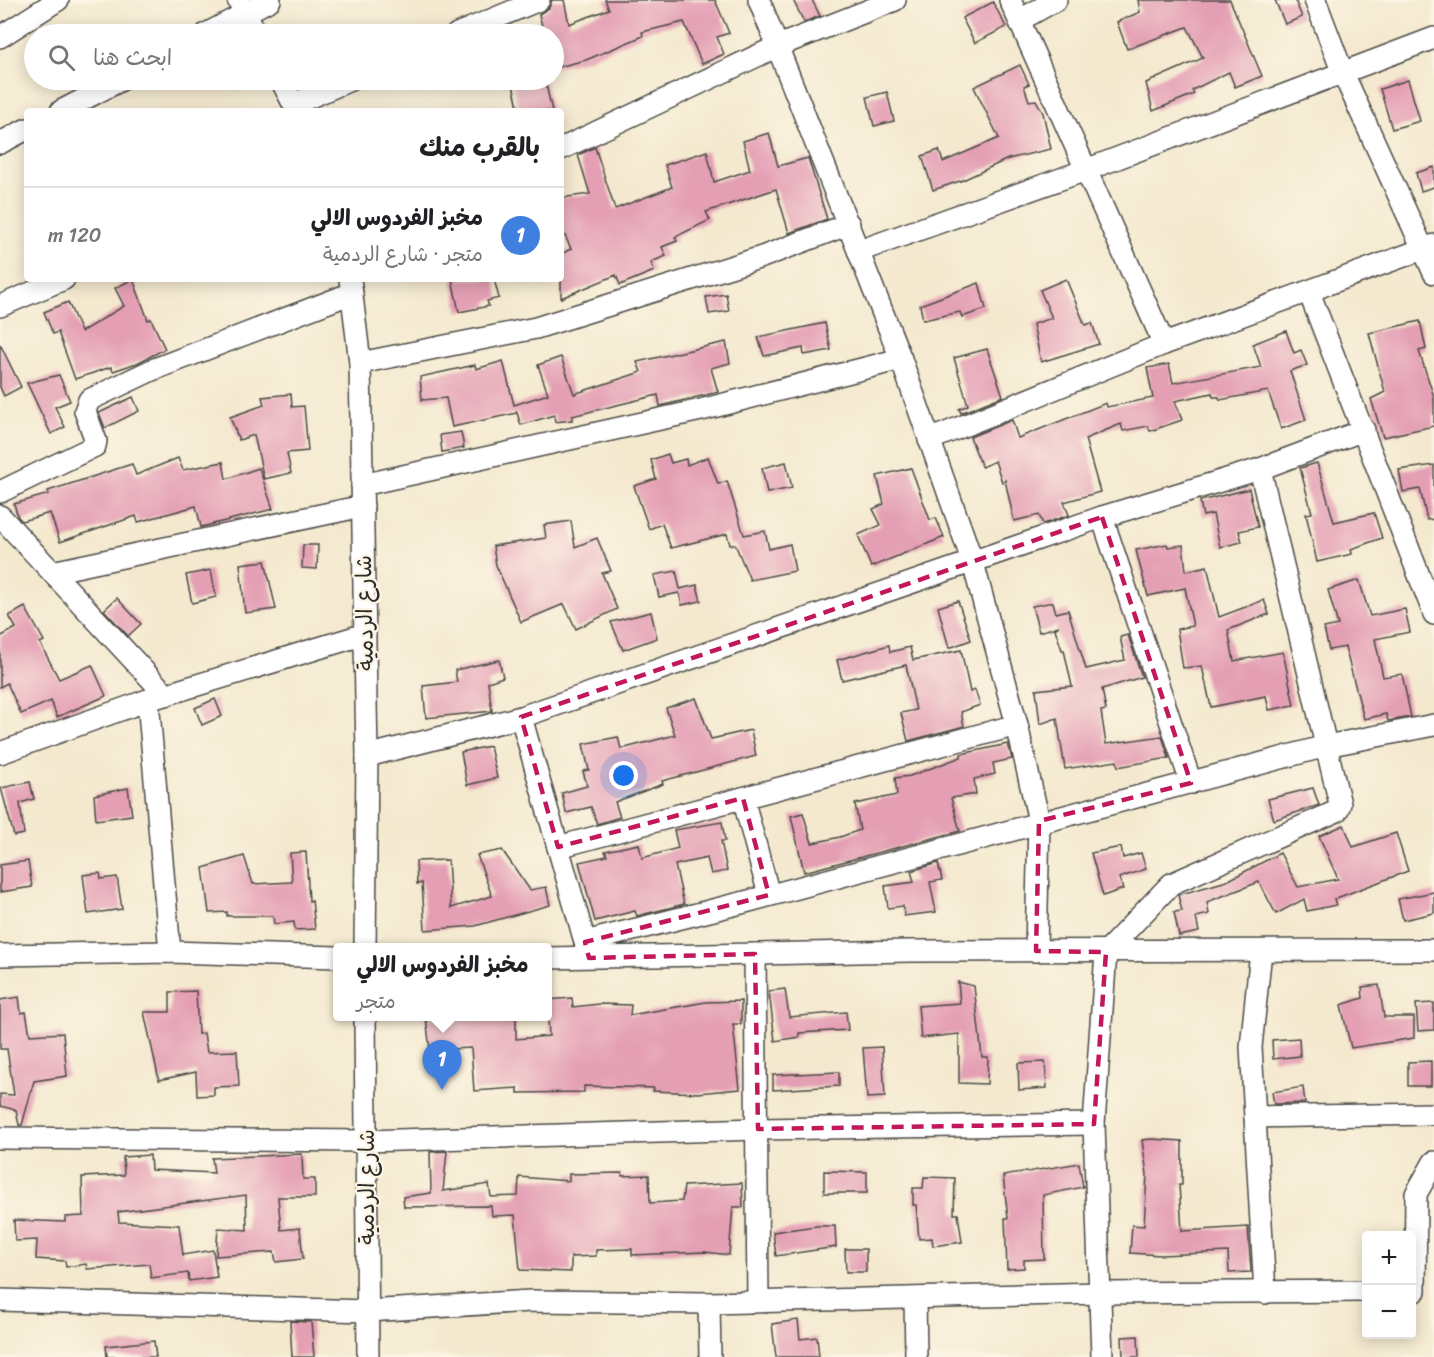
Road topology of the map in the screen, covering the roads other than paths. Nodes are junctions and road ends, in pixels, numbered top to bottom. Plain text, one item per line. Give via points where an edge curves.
1 (58, 0) edge
2 (270, 0) edge
3 (539, 0) edge
4 (759, 0) edge
5 (895, 0) edge
6 (1010, 0) edge
7 (1056, 0) edge
8 (1315, 0) edge
9 (242, 7) edge
10 (1020, 20) junction
11 (219, 24) edge
12 (251, 24) edge
13 (481, 24) edge
14 (0, 37) edge
15 (1434, 38) edge
16 (778, 46) junction
17 (1342, 71) junction
18 (102, 90) edge
19 (286, 90) edge
20 (330, 90) edge
21 (295, 107) edge
22 (67, 108) edge
23 (24, 131) edge
24 (0, 143) edge
25 (564, 148) edge
26 (1086, 170) junction
27 (849, 224) junction
28 (1429, 247) edge
29 (860, 251) junction
30 (1434, 273) edge
31 (57, 282) edge
32 (351, 286) edge
33 (1309, 292) junction
34 (0, 306) edge
35 (1164, 344) junction
36 (901, 359) junction
37 (360, 363) junction
38 (1364, 430) junction
39 (929, 440) junction
40 (1260, 468) junction
41 (0, 492) edge
42 (362, 496) junction
43 (1102, 517) junction
44 (1, 522) edge
45 (973, 563) junction
46 (52, 572) junction
47 (1434, 614) edge
48 (365, 634) junction
49 (157, 698) junction
50 (521, 717) junction
51 (1017, 724) junction
52 (1434, 725) edge
53 (1326, 746) junction
54 (0, 753) edge
55 (367, 756) junction
56 (1191, 783) junction
57 (743, 798) junction
58 (1039, 821) junction
59 (558, 848) junction
60 (769, 895) junction
61 (365, 943) edge
62 (587, 950) junction
63 (1434, 950) edge
64 (1036, 951) junction
65 (1261, 951) junction
66 (170, 952) junction
67 (1106, 952) junction
68 (755, 954) junction
69 (0, 955) edge
70 (333, 957) edge
71 (552, 957) edge
72 (365, 1021) edge
73 (1434, 1114) edge
74 (1255, 1117) junction
75 (1094, 1124) junction
76 (758, 1130) junction
77 (0, 1138) edge
78 (366, 1141) junction
79 (1434, 1162) edge
80 (1420, 1291) edge
81 (1362, 1292) edge
82 (1101, 1293) junction
83 (1265, 1293) junction
84 (915, 1299) junction
85 (0, 1300) edge
86 (758, 1301) junction
87 (709, 1303) junction
88 (367, 1311) junction
89 (368, 1357) edge
90 (710, 1357) edge
91 (916, 1357) edge
92 (1102, 1357) edge

1 - 14 street
2 - 9 street
3 - 13 street
4 - 16 street
5 - 16 street
6 - 10 street
7 - 10 street
8 - 17 street
9 - 11 street
9 - 12 street
10 - 26 street
15 - 17 street
16 - 25 street
16 - 27 street
17 - 26 street
17 - 28 street
18 - 22 street
19 - 21 street
20 - 21 street
23 - 24 street
26 - 29 street
26 - 35 street
27 - 29 street
27 - 37 street via 748,262 536,328
28 - 30 street
28 - 33 street
29 - 36 street
31 - 34 street
32 - 37 street, شارع الردمية
32 - 41 street via 89,400 85,411 95,446
33 - 35 street
33 - 38 street
35 - 39 street
36 - 39 street
36 - 42 street
37 - 42 street, شارع الردمية
38 - 40 street
38 - 47 street
39 - 45 street
40 - 43 street
40 - 53 street
42 - 46 street
42 - 48 street, شارع الردمية
43 - 45 street
43 - 56 street
44 - 46 street
45 - 50 street
45 - 51 street
46 - 49 street
48 - 49 street
48 - 55 street, شارع الردمية
49 - 54 street
49 - 66 street
50 - 55 street
50 - 59 street
51 - 57 street
51 - 58 street
52 - 53 street
53 - 56 street
53 - 67 street via 1340,800 1337,811 1171,884
55 - 61 street, شارع الردمية
56 - 58 street
57 - 59 street
57 - 60 street
58 - 60 street
58 - 64 street
59 - 62 street
60 - 62 street
62 - 68 street
62 - 71 street
63 - 65 street
64 - 67 street
64 - 68 street
65 - 67 street
65 - 74 street via 1251,1047
66 - 69 street
66 - 70 street
67 - 75 street
68 - 76 street
72 - 78 street, شارع الردمية
73 - 74 street
74 - 83 street
75 - 76 street
75 - 82 street
76 - 78 street
76 - 86 street
77 - 78 street
78 - 88 street, شارع الردمية
79 - 80 street via 1416,1194
81 - 83 street
82 - 83 street
82 - 84 street
82 - 92 street
84 - 86 street
84 - 91 street
85 - 88 street
86 - 87 street
87 - 88 street via 531,1301
87 - 90 street
88 - 89 street, شارع الردمية

